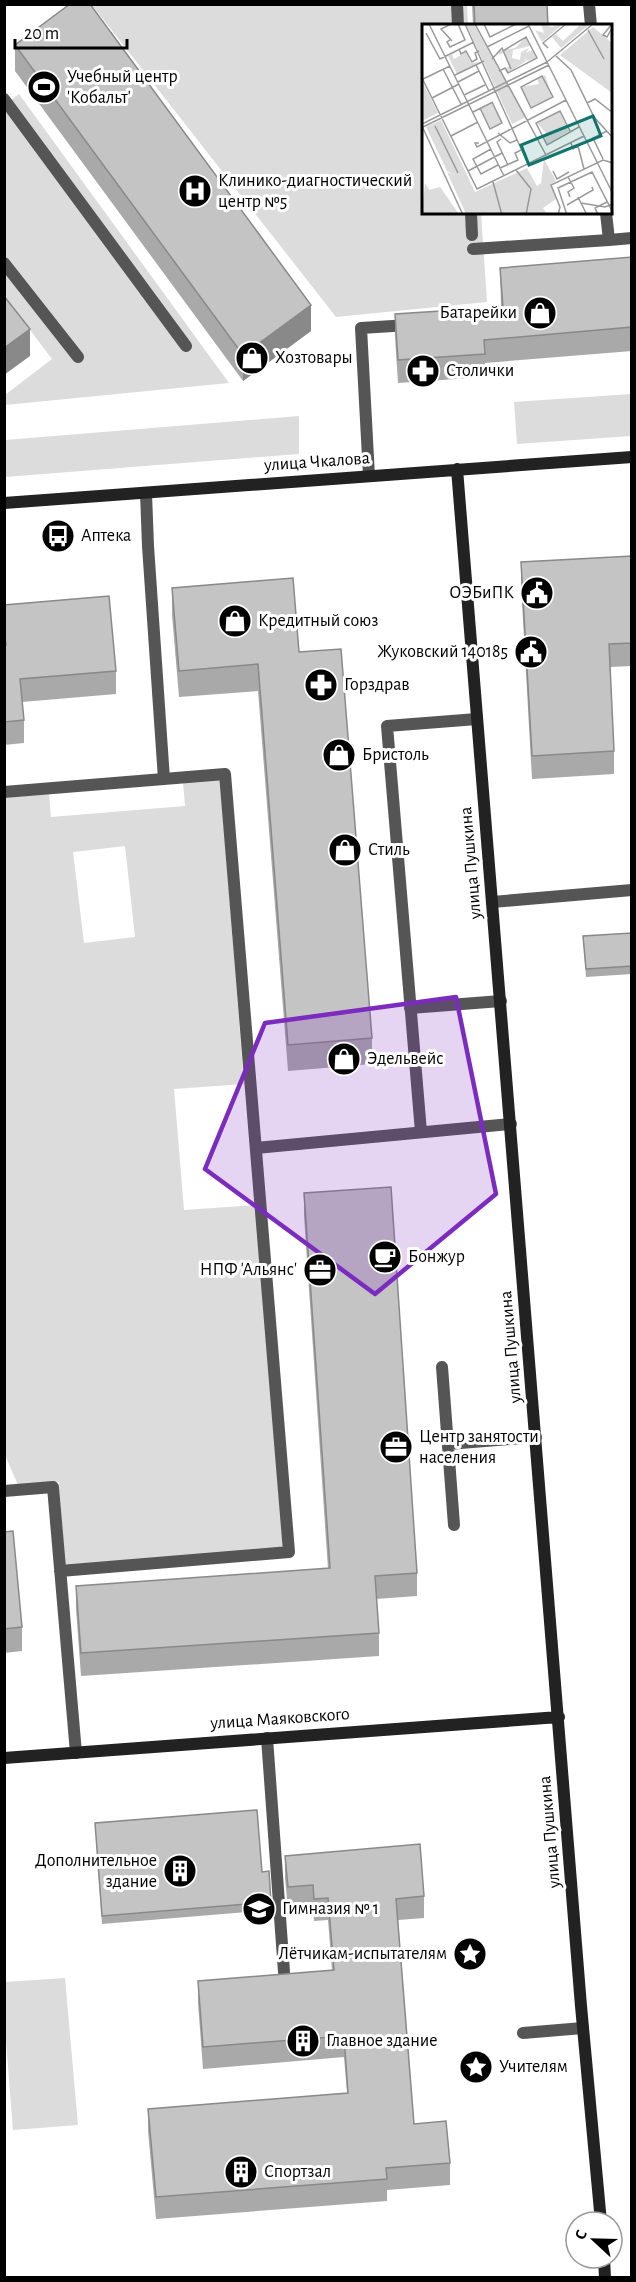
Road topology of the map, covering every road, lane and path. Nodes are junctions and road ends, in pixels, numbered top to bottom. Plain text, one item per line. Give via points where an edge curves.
1 (457, 4) edge
2 (589, 4) edge
3 (458, 24) edge
4 (591, 24) edge
5 (4, 99) edge
6 (471, 214) edge
7 (606, 214) edge
8 (472, 235) dead end
9 (632, 238) edge
10 (609, 240) junction
11 (473, 249) dead end
12 (4, 263) edge
13 (424, 324) edge
14 (186, 346) dead end
15 (78, 357) dead end
16 (632, 457) edge
17 (458, 470) junction
18 (369, 476) junction
19 (146, 493) junction
20 (4, 503) edge
21 (477, 719) junction
22 (164, 779) junction
23 (4, 792) edge
24 (632, 890) edge
25 (492, 902) junction
26 (501, 1001) junction
27 (410, 1008) junction
28 (511, 1124) junction
29 (421, 1132) junction
30 (256, 1148) junction
31 (442, 1367) dead end
32 (536, 1437) junction
33 (448, 1444) junction
34 (4, 1491) edge
35 (454, 1525) dead end
36 (60, 1571) junction
37 (559, 1717) junction
38 (267, 1738) junction
39 (76, 1753) junction
40 (4, 1758) edge
41 (285, 1972) edge
42 (583, 2028) junction
43 (523, 2033) dead end
44 (600, 2210) edge

1 - 3 lane
2 - 4 lane
5 - 14 lane
6 - 8 lane
7 - 10 lane
9 - 10 lane
10 - 11 lane
12 - 15 lane
13 - 18 lane via 361,328
16 - 17 street, улица Чкалова
17 - 18 street, улица Чкалова
17 - 21 street, улица Пушкина
18 - 19 street, улица Чкалова
19 - 20 street, улица Чкалова
19 - 22 lane
21 - 25 street, улица Пушкина
21 - 27 lane via 387,726
22 - 23 lane
22 - 30 lane via 225,774
24 - 25 lane
25 - 26 street, улица Пушкина
26 - 27 lane
26 - 28 street, улица Пушкина
27 - 29 lane
28 - 29 lane
28 - 32 street, улица Пушкина
29 - 30 lane
30 - 36 lane via 289,1552
31 - 33 lane
32 - 33 lane
32 - 37 street, улица Пушкина
33 - 35 lane
34 - 36 lane via 53,1487
36 - 39 lane
37 - 38 street, улица Маяковского
37 - 42 street, улица Пушкина
38 - 39 street, улица Маяковского
38 - 41 lane
39 - 40 street, улица Маяковского
42 - 43 lane
42 - 44 street, улица Пушкина

